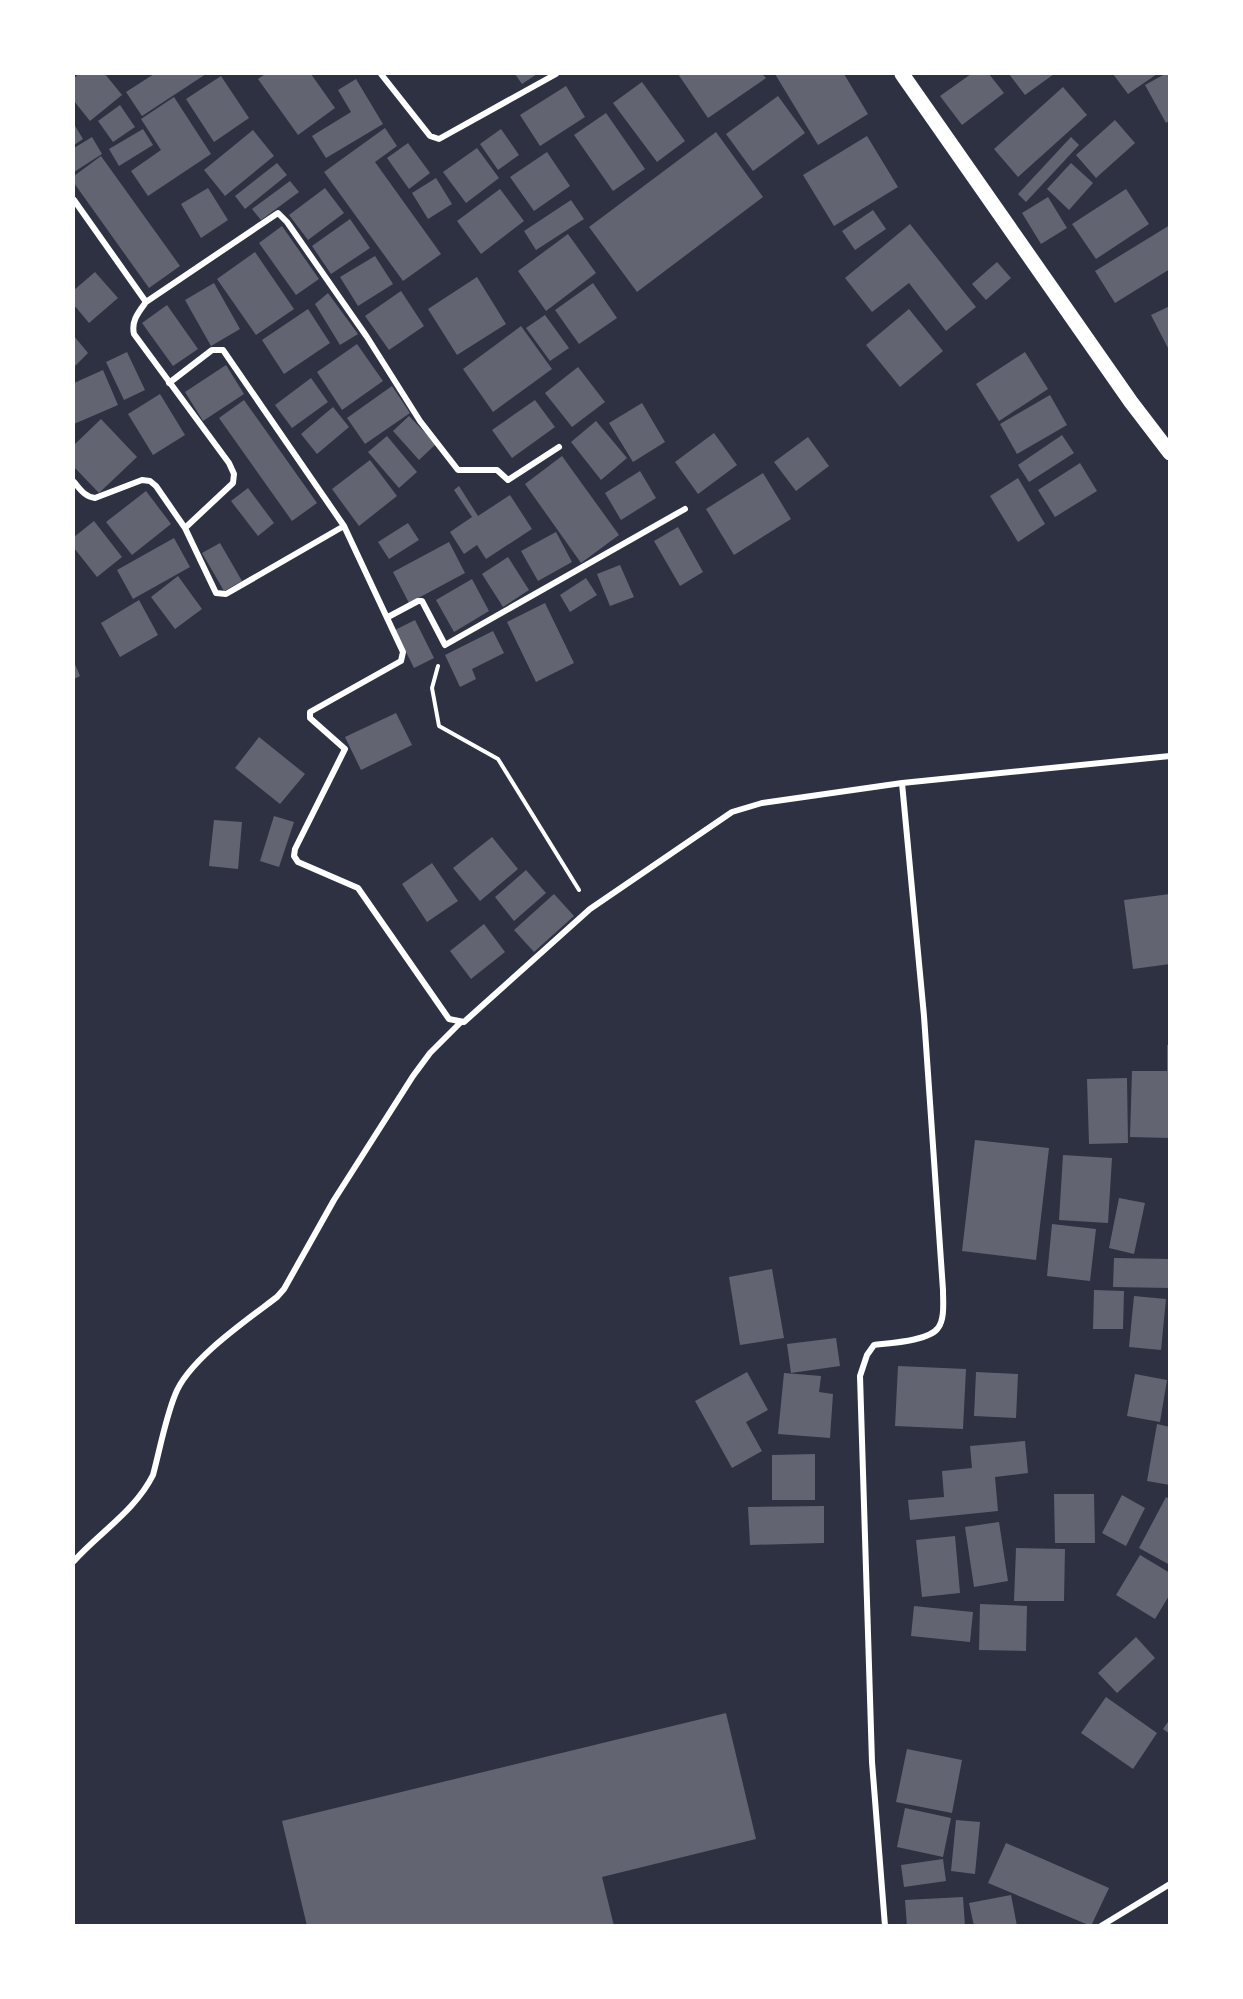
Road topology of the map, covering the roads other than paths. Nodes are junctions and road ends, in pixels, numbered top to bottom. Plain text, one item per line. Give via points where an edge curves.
1 (381, 74) edge
2 (556, 74) edge
3 (902, 74) edge
4 (74, 200) edge
5 (146, 302) junction
6 (169, 383) junction
7 (559, 447) dead end
8 (1170, 453) edge
9 (74, 482) edge
10 (685, 509) dead end
11 (344, 526) junction
12 (185, 528) junction
13 (388, 617) junction
14 (1170, 756) edge
15 (902, 783) junction
16 (461, 1022) junction
17 (74, 1561) edge
18 (1170, 1884) edge
19 (885, 1926) edge
20 (1101, 1926) edge

1 - 2 street via 430,136 438,139
3 - 8 main road
4 - 5 street
5 - 6 street via 135,318 133,330
5 - 7 street via 278,213 368,337 420,421 458,470 497,470 508,480
6 - 11 street via 212,350 222,350
6 - 12 street via 234,474 233,483
9 - 12 street via 85,495 95,498 142,480 150,481
10 - 13 street via 445,645 422,601
11 - 12 street via 224,595 216,593
11 - 13 street
13 - 16 street via 403,652 401,661 310,712 310,718 345,749 294,856 298,862 358,888 449,1019
14 - 15 street
15 - 16 street via 762,803 732,812 590,909
15 - 19 street via 924,1016 943,1290 938,1329 925,1337 874,1345 860,1376 872,1762
16 - 17 street via 413,1076 334,1200 284,1289 196,1362 185,1376 175,1394 147,1487
18 - 20 street

